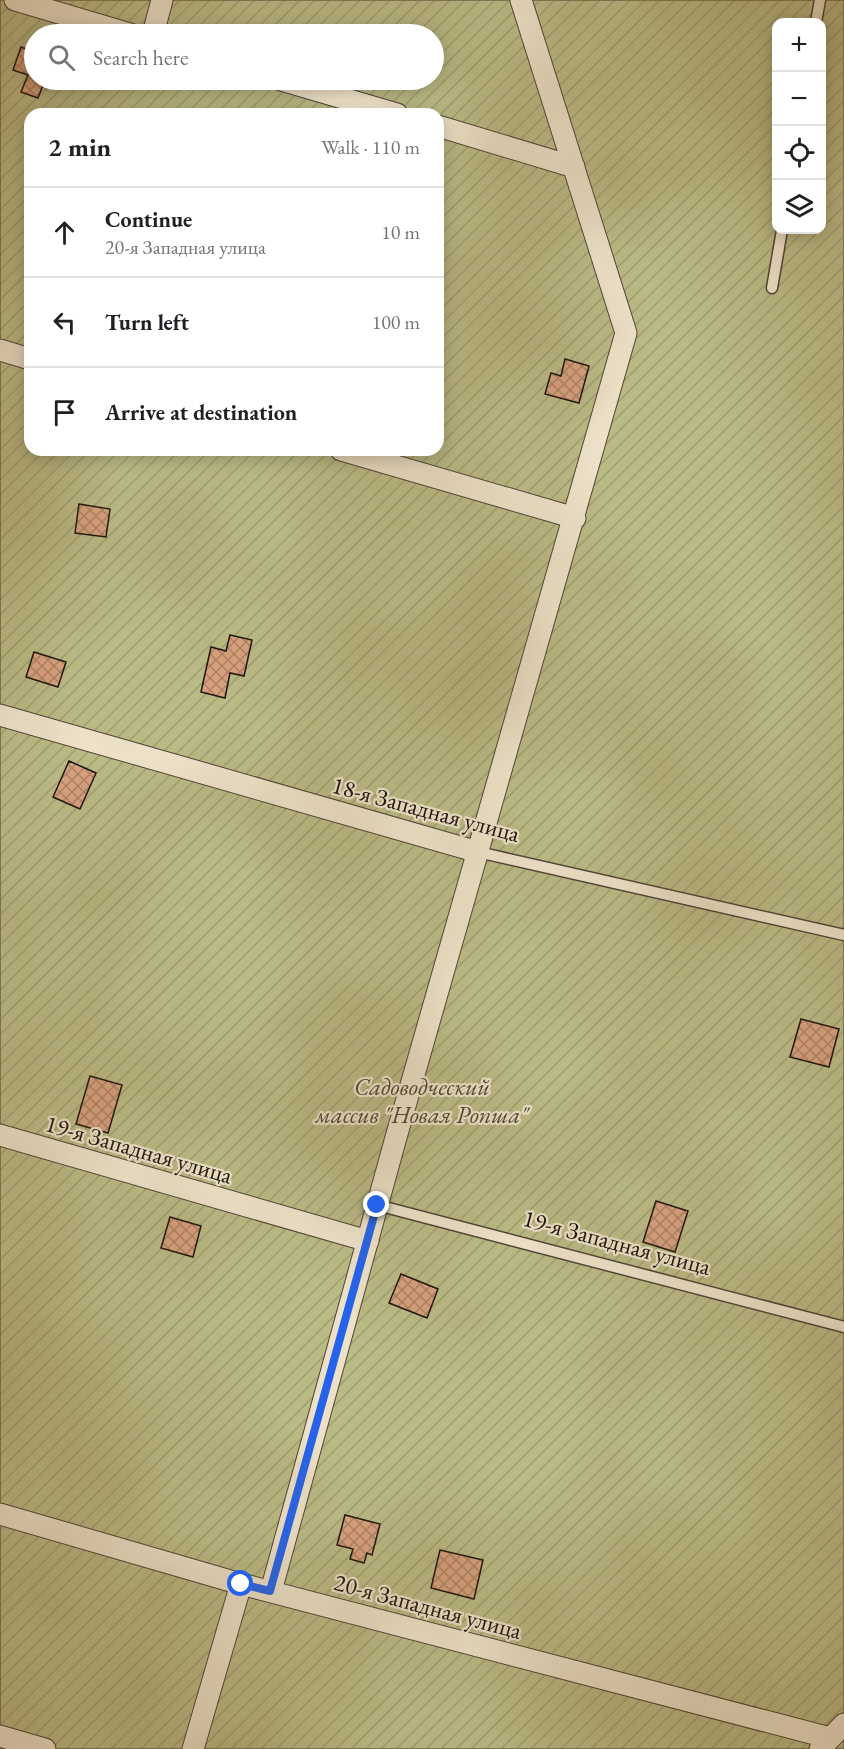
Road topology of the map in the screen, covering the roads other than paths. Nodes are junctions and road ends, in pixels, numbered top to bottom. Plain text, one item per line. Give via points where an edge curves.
1 (15, 0) edge
2 (162, 0) edge
3 (521, 0) edge
4 (820, 0) edge
5 (817, 18) edge
6 (96, 24) edge
7 (156, 24) edge
8 (315, 90) edge
9 (377, 108) edge
10 (444, 128) edge
11 (574, 166) junction
12 (781, 234) edge
13 (772, 288) dead end
14 (0, 350) edge
15 (24, 357) edge
16 (362, 456) edge
17 (575, 518) junction
18 (0, 715) edge
19 (478, 852) junction
20 (844, 935) edge
21 (0, 1135) edge
22 (377, 1205) junction
23 (368, 1241) junction
24 (844, 1327) edge
25 (0, 1515) edge
26 (241, 1584) junction
27 (270, 1591) junction
28 (0, 1736) edge
29 (834, 1738) edge
30 (45, 1749) edge
31 (193, 1749) edge

1 - 6 street
2 - 7 street
3 - 11 street
4 - 5 lane
8 - 9 street
10 - 11 street
11 - 17 street via 626,333
12 - 13 lane
14 - 15 street
16 - 17 street
17 - 19 street
18 - 19 street, 18-я Западная улица
19 - 20 lane, 18-я Западная улица
19 - 22 street
21 - 23 street, 19-я Западная улица
22 - 23 street
22 - 24 lane, 19-я Западная улица
23 - 27 street
25 - 26 street, 20-я Западная улица
26 - 27 street, 20-я Западная улица
26 - 31 street
27 - 29 street, 20-я Западная улица
28 - 30 street

